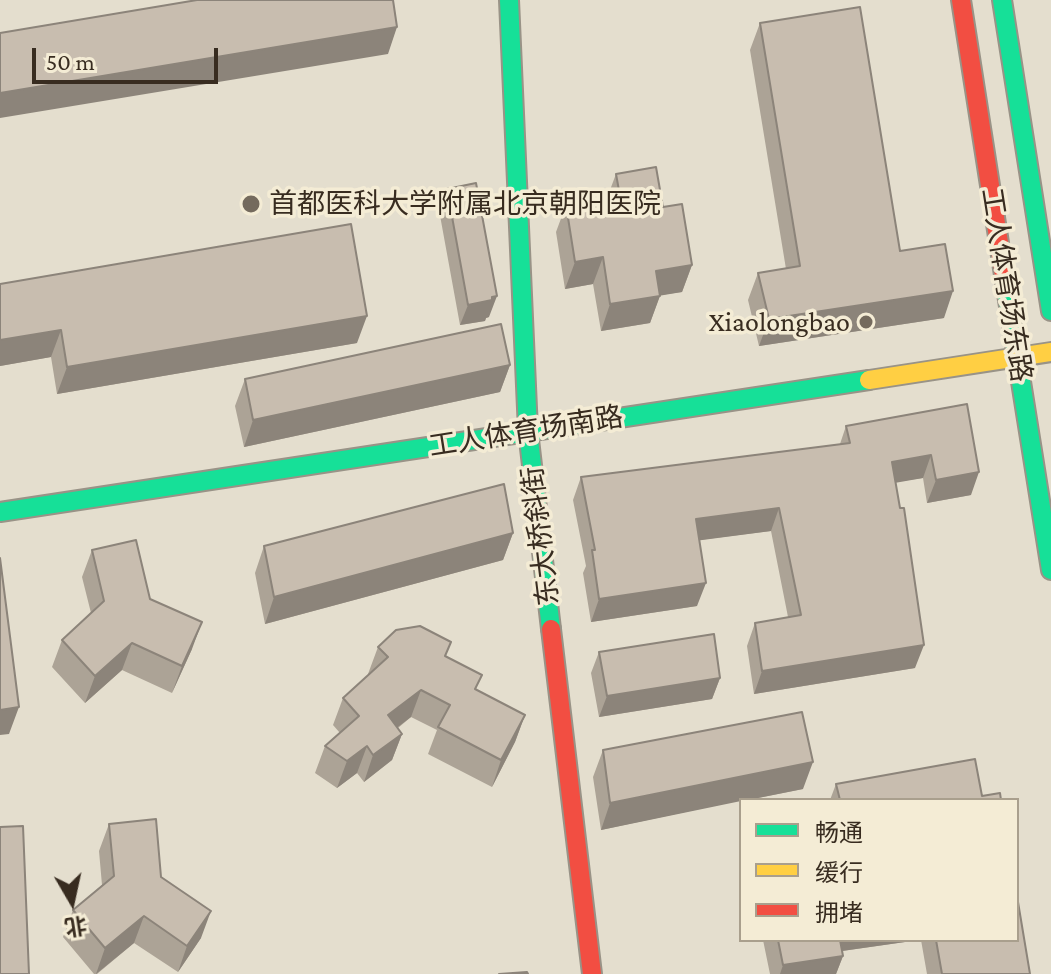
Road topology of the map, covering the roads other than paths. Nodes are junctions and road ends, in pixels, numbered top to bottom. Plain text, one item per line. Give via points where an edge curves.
1 (509, 0) edge
2 (961, 0) edge
3 (1002, 0) edge
4 (1051, 311) edge
5 (1051, 352) edge
6 (1018, 357) junction
7 (528, 431) junction
8 (0, 512) edge
9 (1051, 570) edge
10 (592, 974) edge

1 - 7 street, 东大桥斜街
2 - 6 street, 工人体育场东路
3 - 4 street, 工人体育场东路
5 - 6 street, 工人体育场南路
6 - 7 street, 工人体育场南路
6 - 9 street, 工人体育场东路
7 - 8 street, 工人体育场南路
7 - 10 street, 东大桥斜街

